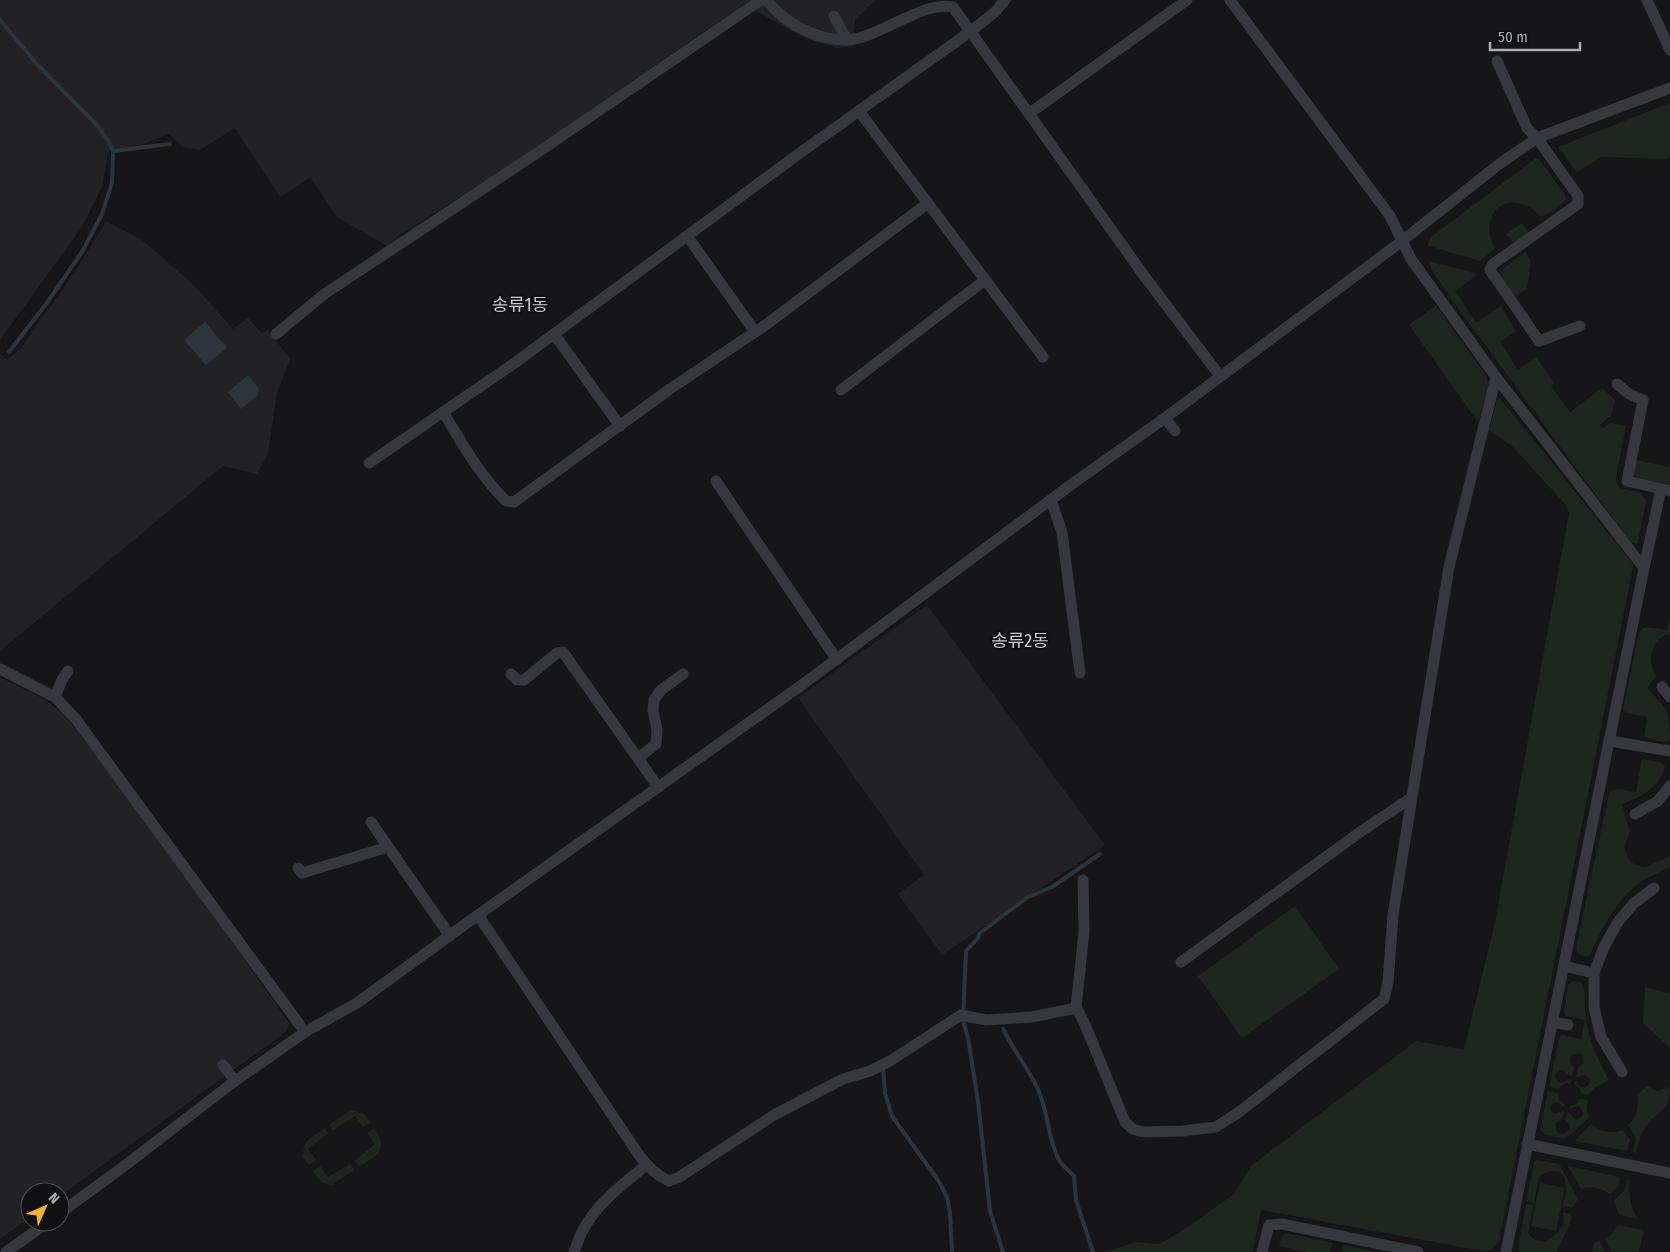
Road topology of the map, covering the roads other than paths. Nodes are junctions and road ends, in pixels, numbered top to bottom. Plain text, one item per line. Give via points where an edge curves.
1 (761, 0) edge
2 (767, 0) edge
3 (1005, 0) edge
4 (1187, 0) edge
5 (1230, 0) edge
6 (1647, 0) edge
7 (834, 16) dead end
8 (971, 31) junction
9 (847, 40) junction
10 (1670, 50) edge
11 (1498, 62) dead end
12 (1670, 88) edge
13 (859, 112) junction
14 (1030, 113) junction
15 (1537, 138) junction
16 (928, 203) junction
17 (688, 237) junction
18 (1402, 241) junction
19 (986, 280) junction
20 (1580, 326) dead end
21 (755, 332) junction
22 (276, 334) dead end
23 (554, 334) junction
24 (1043, 357) dead end
25 (1220, 376) junction
26 (1496, 377) junction
27 (1617, 384) dead end
28 (841, 390) dead end
29 (443, 412) junction
30 (1165, 418) junction
31 (620, 426) junction
32 (1174, 431) dead end
33 (369, 464) dead end
34 (716, 481) dead end
35 (1666, 490) edge
36 (1052, 500) junction
37 (1644, 568) junction
38 (836, 660) junction
39 (0, 669) edge
40 (68, 671) dead end
41 (1080, 673) dead end
42 (511, 674) dead end
43 (683, 674) dead end
44 (1662, 686) dead end
45 (54, 697) junction
46 (1670, 697) edge
47 (1610, 741) junction
48 (1670, 751) edge
49 (638, 758) junction
50 (1670, 786) edge
51 (658, 787) junction
52 (1411, 798) junction
53 (1635, 814) dead end
54 (371, 822) dead end
55 (388, 847) junction
56 (298, 868) dead end
57 (1083, 880) dead end
58 (1654, 888) dead end
59 (478, 915) junction
60 (450, 936) junction
61 (1181, 962) dead end
62 (1564, 966) junction
63 (1594, 973) junction
64 (1076, 1008) junction
65 (1553, 1022) junction
66 (1568, 1025) dead end
67 (305, 1032) junction
68 (223, 1065) dead end
69 (1622, 1072) dead end
70 (235, 1081) junction
71 (1528, 1144) junction
72 (646, 1165) junction
73 (1670, 1173) edge
74 (70, 1206) edge
75 (34, 1232) edge
76 (6, 1252) edge
77 (574, 1252) edge
78 (1262, 1252) edge
79 (1418, 1252) edge
80 (1506, 1252) edge

1 - 22 street via 395,243
2 - 9 street via 776,12 799,28 819,36
3 - 8 street
4 - 14 street
5 - 18 street via 1390,216
6 - 10 street
7 - 9 street
8 - 9 street via 953,7 945,2 908,13
8 - 13 street
8 - 14 street
11 - 15 street via 1527,128
12 - 15 street
13 - 16 street
13 - 17 street
14 - 25 street via 1145,277
15 - 18 street
15 - 20 street via 1578,196 1578,204 1493,264 1490,270 1539,341
16 - 19 street
16 - 21 street
17 - 21 street
17 - 23 street
18 - 25 street
18 - 26 street via 1411,259
19 - 24 street
19 - 28 street
21 - 31 street
23 - 29 street
23 - 31 street
25 - 30 street
26 - 37 street
26 - 52 street via 1449,567
27 - 35 street via 1643,400 1627,481
29 - 31 street via 470,457 498,493 506,501 514,502
29 - 33 street
30 - 32 street
30 - 36 street
34 - 38 street
35 - 37 street
36 - 38 street
36 - 41 street via 1062,532
37 - 47 street
38 - 51 street
39 - 45 street
40 - 45 street
42 - 49 street via 517,680 524,680 557,653 563,652
43 - 49 street via 661,690 654,700 656,744
44 - 46 street
45 - 67 street via 153,815
47 - 48 street
47 - 62 street
49 - 51 street
50 - 53 street via 1658,801
51 - 59 street
52 - 61 street
52 - 64 street via 1384,999 1216,1127 1143,1132 1125,1122
54 - 55 street
55 - 56 street via 302,873
55 - 60 street
57 - 64 street via 1084,932
58 - 63 street via 1634,903 1618,922
59 - 60 street
59 - 72 street
60 - 67 street via 357,1003
62 - 63 street
62 - 65 street
63 - 69 street via 1594,1007 1601,1037
64 - 72 street via 1032,1017 986,1020 963,1015 890,1061 843,1079 774,1115 678,1178 669,1181
65 - 66 street
65 - 71 street
67 - 70 street
68 - 70 street
70 - 74 street
71 - 73 street
71 - 80 street
72 - 77 street via 596,1210
75 - 76 street
78 - 79 street via 1269,1226 1282,1224

